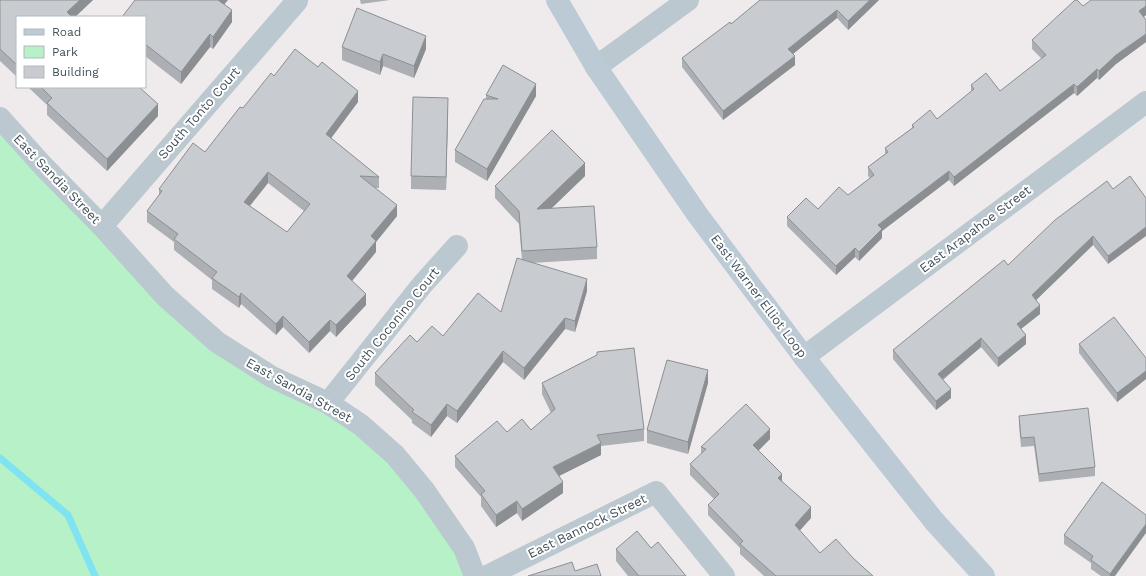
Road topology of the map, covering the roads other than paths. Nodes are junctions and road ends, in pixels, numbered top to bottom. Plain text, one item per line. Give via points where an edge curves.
1 (557, 0) edge
2 (688, 0) edge
3 (297, 1) edge
4 (596, 67) junction
5 (1146, 102) edge
6 (0, 118) edge
7 (102, 226) junction
8 (457, 246) dead end
9 (804, 357) junction
10 (328, 403) junction
11 (475, 576) edge
12 (487, 576) edge
13 (724, 576) edge
14 (984, 576) edge

1 - 4 main road, East Warner Elliot Loop
2 - 4 street
3 - 7 street, South Tonto Court
4 - 9 main road, East Warner Elliot Loop via 697,214
5 - 9 street, East Arapahoe Street
6 - 7 street, East Sandia Street
7 - 10 street, East Sandia Street via 165,296 217,342 272,377
8 - 10 street, South Coconino Court via 422,285
9 - 14 main road, East Warner Elliot Loop via 934,522
10 - 11 street, East Sandia Street via 361,425 395,455 424,490 464,548
12 - 13 street, East Bannock Street via 656,492

